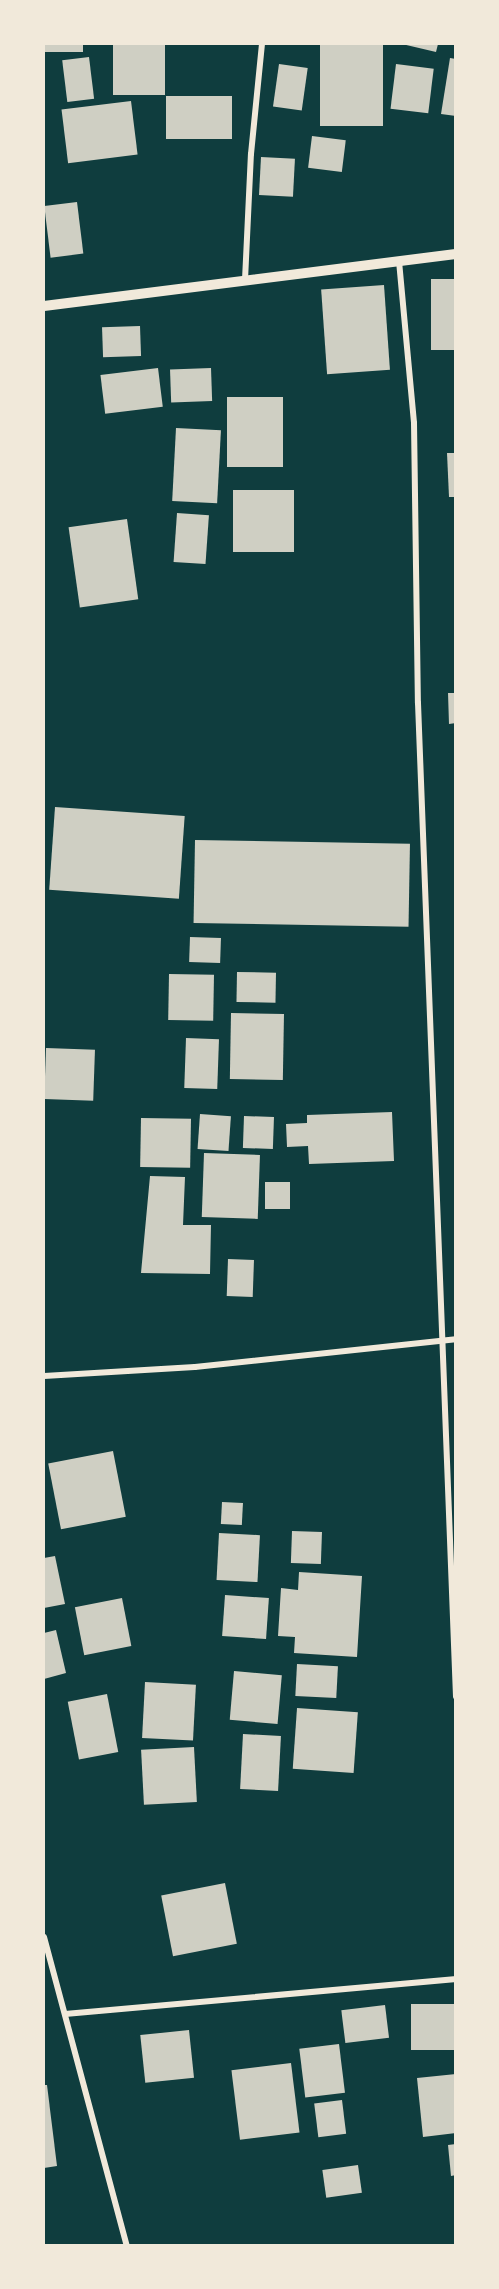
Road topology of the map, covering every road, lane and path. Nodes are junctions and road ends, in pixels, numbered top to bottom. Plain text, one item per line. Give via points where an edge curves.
1 (262, 44) edge
2 (456, 254) edge
3 (399, 261) junction
4 (246, 280) junction
5 (44, 304) edge
6 (456, 1339) edge
7 (439, 1341) junction
8 (44, 1376) edge
9 (456, 1696) edge
10 (44, 1937) edge
11 (456, 1979) edge
12 (64, 2014) junction
13 (127, 2246) edge

1 - 4 street via 251,153
2 - 3 street
3 - 4 street
3 - 7 street via 414,423 418,703
4 - 5 street
6 - 7 street
7 - 8 street via 195,1367
7 - 9 street
10 - 12 street
11 - 12 street
12 - 13 street

